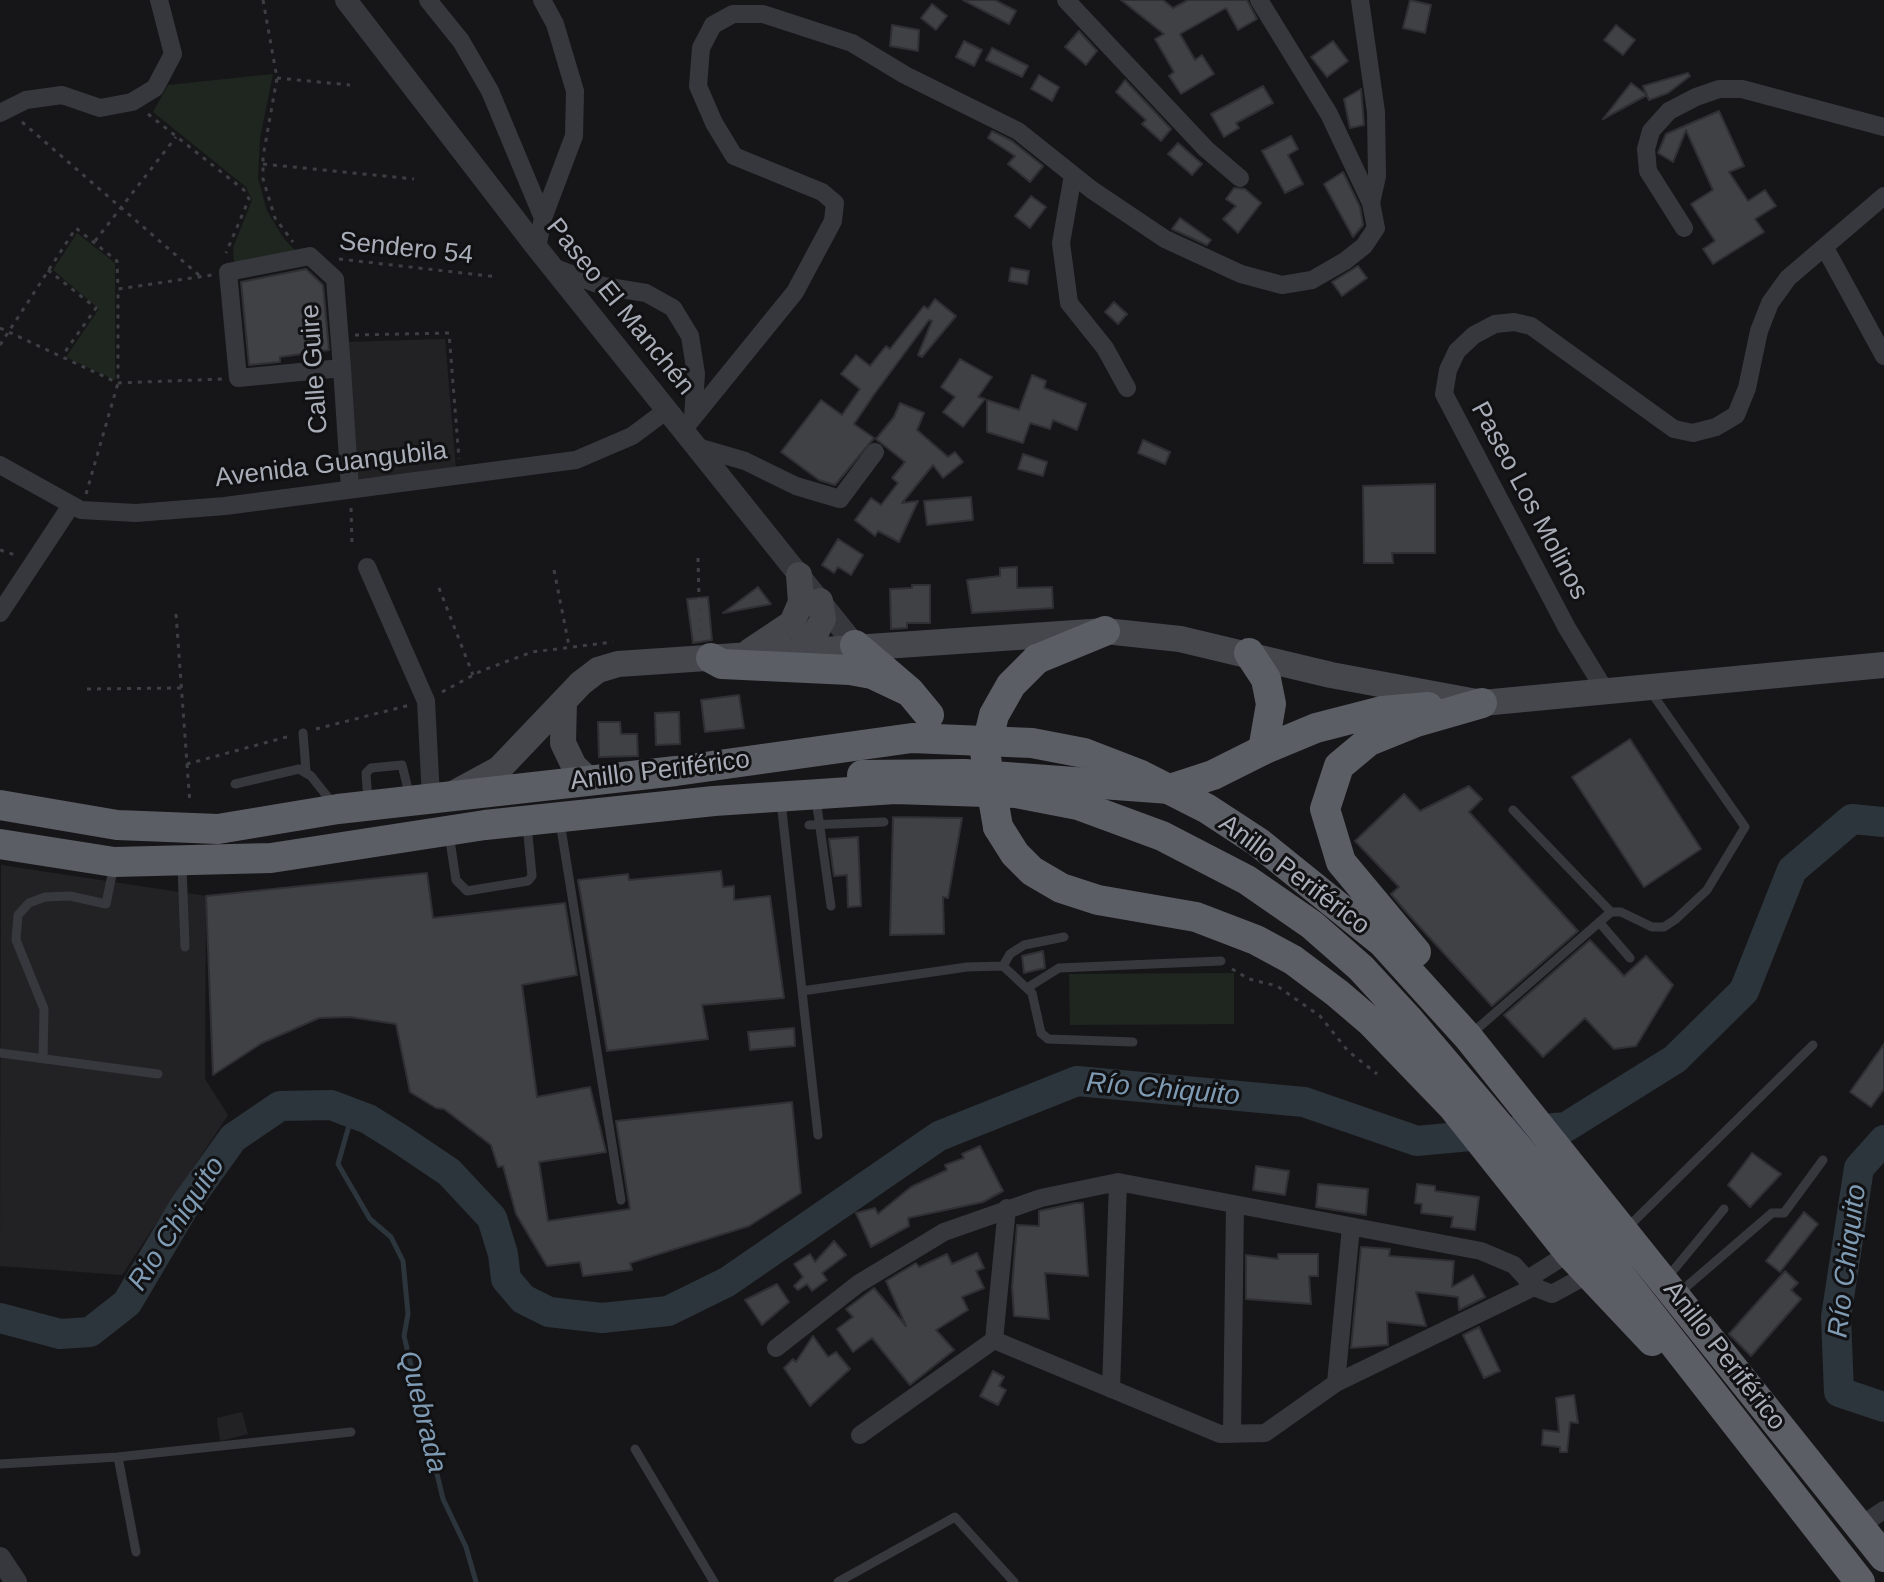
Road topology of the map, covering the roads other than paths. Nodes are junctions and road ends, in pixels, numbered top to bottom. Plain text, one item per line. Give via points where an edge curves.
1 (159, 0) edge
2 (346, 0) edge
3 (428, 0) edge
4 (542, 0) edge
5 (1066, 0) edge
6 (1259, 0) edge
7 (1360, 0) edge
8 (3, 111) edge
9 (1884, 127) edge
10 (1073, 175) junction
11 (1240, 178) dead end
12 (1884, 196) edge
13 (1371, 203) junction
14 (543, 218) junction
15 (1684, 228) dead end
16 (537, 248) junction
17 (1825, 248) junction
18 (552, 267) junction
19 (1884, 356) edge
20 (342, 368) junction
21 (1127, 388) dead end
22 (667, 410) junction
23 (691, 432) junction
24 (875, 452) dead end
25 (0, 465) edge
26 (350, 489) junction
27 (75, 509) junction
28 (367, 567) dead end
29 (799, 575) junction
30 (820, 601) junction
31 (0, 613) edge
32 (1105, 631) junction
33 (855, 645) junction
34 (705, 650) junction
35 (798, 651) junction
36 (1249, 653) junction
37 (743, 656) junction
38 (1884, 665) edge
39 (1646, 687) junction
40 (1606, 692) junction
41 (564, 701) junction
42 (1482, 703) junction
43 (303, 733) road end
44 (1263, 750) junction
45 (306, 771) junction
46 (590, 781) junction
47 (235, 784) dead end
48 (815, 792) junction
49 (780, 795) junction
50 (430, 798) junction
51 (714, 801) junction
52 (0, 805) edge
53 (338, 809) junction
54 (1513, 810) dead end
55 (0, 814) edge
56 (560, 818) junction
57 (526, 822) junction
58 (884, 822) dead end
59 (815, 824) junction
60 (117, 825) junction
61 (448, 831) junction
62 (0, 834) edge
63 (0, 844) edge
64 (114, 862) junction
65 (171, 863) junction
66 (831, 906) dead end
67 (1611, 912) junction
68 (1599, 922) junction
69 (1064, 937) dead end
70 (185, 947) dead end
71 (1630, 958) dead end
72 (1221, 961) road end
73 (1003, 966) junction
74 (1027, 988) junction
75 (802, 991) junction
76 (1461, 1028) junction
77 (1133, 1042) dead end
78 (1813, 1045) dead end
79 (0, 1053) edge
80 (43, 1059) junction
81 (158, 1074) dead end
82 (1464, 1101) junction
83 (818, 1135) dead end
84 (1823, 1160) dead end
85 (1118, 1182) junction
86 (1539, 1195) junction
87 (621, 1200) dead end
88 (1235, 1205) junction
89 (1007, 1208) junction
90 (1724, 1209) dead end
91 (1351, 1227) junction
92 (1625, 1230) junction
93 (1578, 1264) junction
94 (1534, 1287) junction
95 (1670, 1288) junction
96 (994, 1340) junction
97 (776, 1348) dead end
98 (1336, 1383) junction
99 (1709, 1388) junction
100 (1111, 1389) junction
101 (351, 1432) dead end
102 (1232, 1432) junction
103 (860, 1435) dead end
104 (635, 1449) dead end
105 (118, 1457) junction
106 (0, 1464) edge
107 (1872, 1518) edge
108 (136, 1552) dead end
109 (1884, 1557) edge
110 (0, 1558) edge
111 (16, 1582) edge
112 (714, 1582) edge
113 (838, 1582) edge
114 (1014, 1582) edge
115 (1860, 1582) edge

1 - 8 street via 173,54 155,88 132,102 100,108 62,95 26,100
2 - 16 street, Paseo El Manchén
3 - 14 street via 461,41 490,91
4 - 14 street via 555,24 575,91 574,136
5 - 11 street via 1206,149
6 - 13 street via 1329,114
7 - 13 street via 1376,112 1377,176
9 - 15 street via 1742,89 1696,97 1669,111 1651,131 1646,149 1648,171
10 - 13 street via 1165,239 1212,262 1282,285 1312,280 1364,246 1376,228
10 - 21 street via 1061,243 1069,303 1105,348
10 - 23 street via 1018,131 852,43 763,14 733,14 713,25 701,48 698,86 734,156 822,192 835,203 833,221 795,292
12 - 17 street, Paseo Los Molinos
14 - 16 street
16 - 18 street, Paseo El Manchén
17 - 19 street
17 - 40 street, Paseo Los Molinos via 1788,278 1770,303 1736,415 1716,427 1693,433 1674,429 1531,326 1495,324 1457,351 1444,394 1449,406
18 - 22 street, Paseo El Manchén
18 - 23 street via 603,286 646,293 673,308 690,336 696,374
20 - 20 street, Calle Guire via 335,279 310,256 228,272 238,378
20 - 26 street, Calle Guire
22 - 23 street, Paseo El Manchén
22 - 26 street, Avenida Guangubila via 632,436 576,460
23 - 24 street via 796,486 840,499
23 - 29 street, Paseo El Manchén
25 - 27 street, Avenida Guangubila
26 - 27 street, Avenida Guangubila via 210,508 136,513
27 - 31 street
28 - 50 street via 426,701
29 - 30 street, Paseo El Manchén
29 - 37 main road via 801,602 792,623
30 - 33 street, Paseo El Manchén
30 - 35 main road via 823,619
32 - 33 main road
32 - 36 main road
32 - 82 highway, bridge via 1037,659 1011,685 994,715 985,752 998,827 1032,871 1061,888 1196,917 1293,960
33 - 34 highway via 920,703 872,674 722,664
33 - 35 main road
34 - 37 main road
34 - 41 main road via 598,670
35 - 37 main road
36 - 42 main road via 1331,675
36 - 44 highway via 1266,679 1271,704
38 - 39 main road
39 - 40 main road
39 - 67 lane via 1745,827 1707,890 1664,927
40 - 42 main road
41 - 46 main road via 563,743 574,766
41 - 50 main road via 514,757 481,780
42 - 44 highway via 1382,711 1316,728
42 - 76 highway via 1369,741 1339,766 1325,809 1341,862 1434,975
43 - 45 lane
44 - 51 highway, bridge via 1170,789 965,774 862,775
45 - 47 lane
45 - 53 lane
46 - 50 highway, Anillo Periférico
46 - 76 highway, Anillo Periférico via 912,738 1032,743 1084,753 1154,782 1258,842 1382,942
48 - 49 highway, Anillo Periférico
48 - 59 lane
48 - 82 highway, Anillo Periférico via 1016,793 1078,805 1162,836 1247,880 1312,925 1361,968
49 - 51 highway, Anillo Periférico
49 - 75 lane
50 - 53 highway, Anillo Periférico
51 - 56 highway, Anillo Periférico
52 - 60 highway, Anillo Periférico
53 - 60 highway, Anillo Periférico via 218,829
54 - 67 lane
55 - 60 highway via 83,829
56 - 57 highway, Anillo Periférico
56 - 87 lane
57 - 61 highway, Anillo Periférico
57 - 61 lane via 532,876 528,881 467,891 456,880
58 - 59 lane
59 - 66 lane
61 - 65 highway, Anillo Periférico via 271,858
62 - 65 highway
63 - 64 highway, Anillo Periférico
64 - 65 highway, Anillo Periférico
64 - 80 lane via 106,904 45,897 18,915 16,940 44,1009
65 - 70 lane
67 - 68 lane
68 - 71 lane
68 - 76 lane
69 - 73 lane via 1024,945
72 - 74 lane via 1059,968
73 - 74 lane
73 - 75 lane
74 - 77 lane via 1041,1033 1048,1039
75 - 83 lane
76 - 92 highway, Anillo Periférico
78 - 92 lane
79 - 80 lane
80 - 81 lane
82 - 86 highway, Anillo Periférico
84 - 95 lane via 1784,1213 1772,1213
85 - 88 street
85 - 89 street
85 - 100 street
86 - 93 highway
86 - 99 highway, Anillo Periférico
88 - 91 street
88 - 102 street
89 - 96 street
89 - 97 street via 944,1232 858,1284
90 - 95 lane via 1682,1263
91 - 94 street via 1481,1251 1514,1265
91 - 98 street
92 - 95 highway, Anillo Periférico
93 - 94 street via 1534,1275
93 - 94 street via 1552,1294
93 - 99 highway via 1639,1330
94 - 98 street
95 - 107 highway, Anillo Periférico
96 - 100 street
96 - 103 street
98 - 102 street via 1265,1433
99 - 115 highway, Anillo Periférico
100 - 102 street via 1220,1434
101 - 105 lane
104 - 112 lane
105 - 106 lane
105 - 108 lane
107 - 109 highway, Anillo Periférico
110 - 111 street
113 - 114 lane via 955,1517

